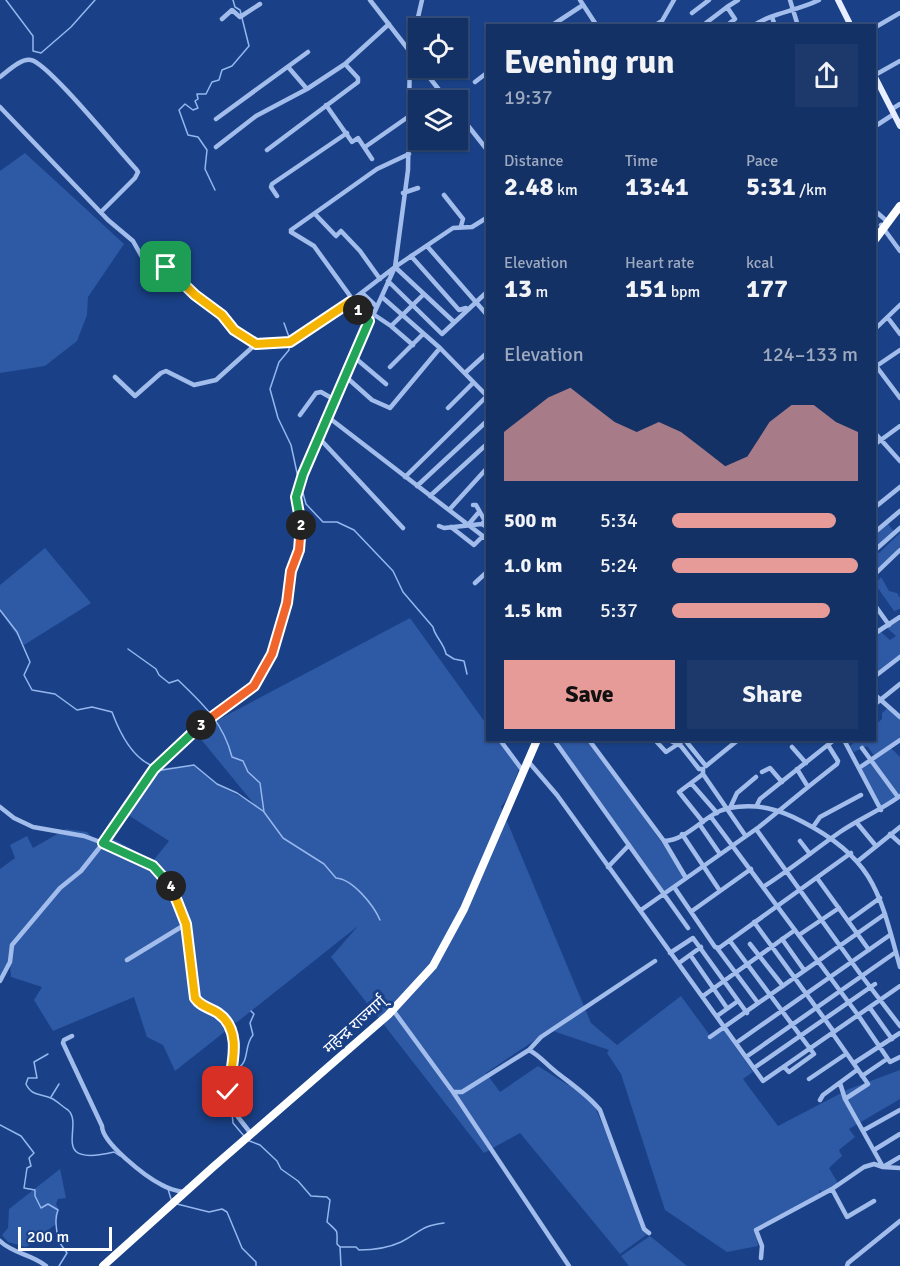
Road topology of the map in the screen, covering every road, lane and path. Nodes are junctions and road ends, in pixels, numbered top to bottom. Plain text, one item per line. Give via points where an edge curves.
1 (370, 0) edge
2 (422, 0) edge
3 (674, 0) edge
4 (709, 0) edge
5 (738, 0) edge
6 (790, 0) edge
7 (819, 0) edge
8 (840, 0) edge
9 (581, 2) edge
10 (260, 4) dead end
11 (728, 7) junction
12 (793, 12) junction
13 (692, 13) dead end
14 (900, 13) edge
15 (772, 17) junction
16 (418, 18) edge
17 (222, 19) dead end
18 (388, 24) junction
19 (554, 24) edge
20 (596, 24) edge
21 (657, 24) edge
22 (705, 24) edge
23 (729, 24) edge
24 (756, 24) edge
25 (774, 24) edge
26 (797, 24) edge
27 (852, 24) edge
28 (876, 27) edge
29 (408, 49) edge
30 (308, 52) dead end
31 (900, 61) edge
32 (345, 64) junction
33 (289, 68) junction
34 (876, 73) edge
35 (486, 74) edge
36 (876, 75) edge
37 (0, 77) edge
38 (430, 78) edge
39 (475, 82) dead end
40 (307, 89) junction
41 (440, 90) edge
42 (326, 105) junction
43 (0, 107) edge
44 (896, 110) edge
45 (408, 117) edge
46 (216, 119) dead end
47 (876, 125) edge
48 (468, 126) edge
49 (900, 126) edge
50 (347, 133) junction
51 (216, 147) dead end
52 (365, 147) junction
53 (486, 148) edge
54 (267, 150) dead end
55 (409, 150) edge
56 (409, 154) junction
57 (372, 159) dead end
58 (418, 188) dead end
59 (404, 193) junction
60 (444, 195) dead end
61 (277, 196) dead end
62 (900, 198) edge
63 (900, 206) edge
64 (101, 212) junction
65 (876, 213) edge
66 (315, 214) dead end
67 (486, 218) edge
68 (884, 224) junction
69 (461, 226) junction
70 (876, 231) edge
71 (876, 238) edge
72 (427, 246) junction
73 (900, 251) edge
74 (411, 256) junction
75 (395, 267) junction
76 (380, 279) junction
77 (388, 281) junction
78 (362, 293) junction
79 (486, 293) edge
80 (424, 294) junction
81 (382, 297) junction
82 (352, 301) junction
83 (370, 301) junction
84 (475, 302) junction
85 (412, 305) junction
86 (900, 305) edge
87 (376, 306) junction
88 (469, 307) junction
89 (361, 313) junction
90 (373, 314) junction
91 (486, 314) edge
92 (402, 315) junction
93 (888, 318) junction
94 (369, 321) junction
95 (454, 322) junction
96 (391, 326) junction
97 (876, 328) edge
98 (423, 334) junction
99 (900, 334) edge
100 (256, 344) junction
101 (413, 345) junction
102 (440, 348) junction
103 (900, 350) edge
104 (486, 354) edge
105 (354, 357) junction
106 (876, 366) edge
107 (390, 367) dead end
108 (876, 368) edge
109 (465, 373) junction
110 (345, 376) junction
111 (115, 377) dead end
112 (473, 383) junction
113 (386, 384) dead end
114 (486, 396) edge
115 (486, 398) edge
116 (900, 398) edge
117 (335, 400) junction
118 (448, 408) dead end
119 (300, 415) dead end
120 (327, 417) junction
121 (486, 422) edge
122 (900, 426) edge
123 (876, 434) edge
124 (320, 439) junction
125 (882, 440) junction
126 (876, 443) edge
127 (486, 445) edge
128 (900, 461) edge
129 (486, 469) edge
130 (405, 477) junction
131 (417, 486) junction
132 (900, 487) edge
133 (430, 496) junction
134 (473, 505) dead end
135 (876, 506) edge
136 (449, 510) junction
137 (900, 511) edge
138 (479, 512) junction
139 (485, 521) edge
140 (439, 526) dead end
141 (470, 526) junction
142 (451, 527) junction
143 (403, 528) dead end
144 (900, 528) edge
145 (876, 531) edge
146 (464, 537) junction
147 (485, 538) edge
148 (876, 549) edge
149 (900, 550) edge
150 (876, 573) edge
151 (486, 574) edge
152 (475, 583) dead end
153 (876, 607) edge
154 (900, 618) edge
155 (889, 625) junction
156 (876, 633) edge
157 (900, 657) edge
158 (876, 675) edge
159 (900, 684) edge
160 (876, 696) edge
161 (881, 700) junction
162 (876, 704) edge
163 (899, 715) edge
164 (900, 740) edge
165 (501, 741) edge
166 (536, 741) edge
167 (555, 741) edge
168 (593, 741) edge
169 (656, 741) edge
170 (671, 741) edge
171 (682, 741) edge
172 (685, 741) edge
173 (737, 741) edge
174 (833, 741) edge
175 (845, 741) edge
176 (676, 744) junction
177 (828, 745) junction
178 (792, 747) dead end
179 (862, 748) dead end
180 (527, 760) junction
181 (871, 760) junction
182 (806, 763) junction
183 (859, 768) junction
184 (797, 769) junction
185 (523, 771) junction
186 (762, 772) dead end
187 (703, 774) junction
188 (756, 777) dead end
189 (782, 782) junction
190 (691, 783) junction
191 (808, 787) junction
192 (861, 795) dead end
193 (899, 797) edge
194 (757, 805) junction
195 (0, 807) edge
196 (728, 808) junction
197 (781, 810) junction
198 (881, 810) junction
199 (717, 813) junction
200 (711, 817) junction
201 (702, 823) junction
202 (857, 823) junction
203 (813, 827) junction
204 (900, 827) edge
205 (756, 829) junction
206 (682, 834) junction
207 (890, 834) junction
208 (745, 835) junction
209 (834, 838) junction
210 (664, 841) junction
211 (800, 841) dead end
212 (103, 843) junction
213 (900, 843) edge
214 (733, 844) junction
215 (629, 845) junction
216 (876, 846) junction
217 (851, 853) junction
218 (720, 854) junction
219 (810, 854) junction
220 (858, 861) junction
221 (608, 867) junction
222 (702, 867) junction
223 (751, 870) junction
224 (787, 872) junction
225 (686, 878) junction
226 (817, 878) junction
227 (674, 887) junction
228 (763, 887) junction
229 (801, 890) junction
230 (720, 891) junction
231 (662, 894) junction
232 (880, 898) junction
233 (777, 905) junction
234 (839, 908) junction
235 (641, 910) junction
236 (692, 911) junction
237 (885, 914) junction
238 (821, 920) junction
239 (848, 921) junction
240 (754, 922) junction
241 (186, 924) junction
242 (688, 928) dead end
243 (795, 930) junction
244 (856, 933) junction
245 (799, 935) junction
246 (890, 935) junction
247 (782, 939) junction
248 (730, 941) junction
249 (750, 944) dead end
250 (839, 945) junction
251 (701, 947) junction
252 (772, 947) junction
253 (717, 948) junction
254 (897, 948) edge
255 (869, 950) junction
256 (670, 953) junction
257 (759, 955) junction
258 (691, 956) junction
259 (127, 960) dead end
260 (655, 961) dead end
261 (818, 961) junction
262 (852, 962) junction
263 (679, 963) junction
264 (746, 964) junction
265 (900, 967) edge
266 (804, 970) junction
267 (734, 972) junction
268 (861, 975) junction
269 (829, 977) junction
270 (794, 978) junction
271 (724, 980) junction
272 (0, 981) edge
273 (783, 986) junction
274 (873, 986) junction
275 (900, 986) edge
276 (713, 988) junction
277 (839, 992) junction
278 (806, 994) junction
279 (771, 995) junction
280 (703, 996) junction
281 (880, 999) junction
282 (738, 1001) junction
283 (758, 1003) junction
284 (848, 1003) junction
285 (816, 1007) junction
286 (727, 1008) junction
287 (870, 1008) junction
288 (393, 1010) junction
289 (783, 1011) junction
290 (747, 1012) junction
291 (858, 1015) junction
292 (717, 1016) junction
293 (825, 1020) junction
294 (792, 1024) junction
295 (900, 1026) edge
296 (724, 1027) junction
297 (833, 1033) junction
298 (900, 1033) edge
299 (72, 1036) dead end
300 (710, 1036) dead end
301 (801, 1036) junction
302 (892, 1039) junction
303 (736, 1043) junction
304 (879, 1046) junction
305 (810, 1049) junction
306 (529, 1050) junction
307 (846, 1054) junction
308 (746, 1057) junction
309 (900, 1057) edge
310 (887, 1059) junction
311 (854, 1064) junction
312 (783, 1067) junction
313 (754, 1068) junction
314 (857, 1070) junction
315 (862, 1076) junction
316 (809, 1079) dead end
317 (840, 1083) junction
318 (453, 1092) junction
319 (845, 1099) junction
320 (820, 1100) dead end
321 (900, 1110) edge
322 (864, 1130) junction
323 (251, 1134) junction
324 (900, 1134) edge
325 (874, 1150) junction
326 (900, 1157) edge
327 (883, 1167) junction
328 (900, 1168) edge
329 (832, 1189) junction
330 (183, 1195) junction
331 (874, 1201) dead end
332 (900, 1221) edge
333 (650, 1233) dead end
334 (0, 1241) edge
335 (761, 1257) dead end
336 (46, 1266) edge
337 (104, 1266) edge
338 (569, 1266) edge
339 (847, 1266) edge

1 - 18 street
2 - 16 street
3 - 21 street
4 - 13 street
5 - 11 street
6 - 12 street
7 - 12 street
8 - 27 main road
9 - 19 street
9 - 20 street
10 - 17 street via 240,16 232,10
11 - 22 street
11 - 23 street via 735,19
12 - 15 street
12 - 26 street
14 - 28 street
15 - 24 street
15 - 25 street
18 - 29 street
18 - 32 street
30 - 33 street
31 - 34 street
32 - 40 street
32 - 42 street via 358,78 357,82
33 - 40 street
33 - 46 street
35 - 39 street
36 - 44 main road
37 - 64 street via 23,61 37,62 82,105 136,169 135,178
38 - 41 street
40 - 51 street via 256,116
42 - 50 street
42 - 54 street
43 - 64 street
44 - 47 street
44 - 49 main road
45 - 52 street
48 - 53 street
50 - 52 street via 352,142 358,138
50 - 61 street via 272,184
52 - 57 street
55 - 56 street
56 - 59 street
56 - 82 street via 378,169 291,231 314,246
58 - 59 street
59 - 75 street
60 - 69 street via 463,219
62 - 68 highway
63 - 68 highway
64 - 100 street via 133,241 146,264 166,267 234,330
65 - 68 street
66 - 76 street via 336,236 341,231
67 - 69 street via 472,226
68 - 70 highway
68 - 71 highway
68 - 73 street
69 - 72 street
72 - 74 street
72 - 84 street
74 - 75 street
74 - 88 street via 459,310
75 - 76 street
75 - 77 street
75 - 80 street
76 - 78 street
77 - 81 street
77 - 85 street
78 - 82 street
78 - 83 street
79 - 84 street
80 - 85 street
80 - 95 street
81 - 87 street
81 - 92 street
82 - 89 street
82 - 100 street via 290,342
83 - 87 street
83 - 89 street
84 - 88 street
84 - 91 street
85 - 92 street
85 - 95 street via 442,334
86 - 93 street
87 - 90 street
88 - 95 street
89 - 94 street
90 - 94 street
90 - 96 street
92 - 96 street
92 - 98 street
93 - 97 street
93 - 99 street
94 - 105 street
96 - 101 street
98 - 101 street
98 - 102 street
100 - 111 street via 216,380 194,385 166,371 135,396
101 - 107 street
102 - 109 street
102 - 110 street via 390,408 372,400
103 - 106 street
104 - 109 street
105 - 110 street
105 - 113 street
108 - 116 street
109 - 112 street
110 - 117 street
112 - 114 street
112 - 118 street
115 - 130 street
117 - 119 street via 316,393
117 - 120 street
120 - 124 street
120 - 130 street
121 - 131 street
122 - 125 street
123 - 125 street
124 - 143 street
124 - 212 street via 296,497 302,529 299,550 272,654 254,686 222,707 161,761
125 - 126 street
125 - 128 street
127 - 133 street
129 - 136 street
130 - 131 street
131 - 133 street
132 - 135 street
133 - 136 street
134 - 138 street
136 - 141 street
137 - 145 street
138 - 139 street
138 - 141 street
139 - 141 street
140 - 142 street
141 - 142 street
141 - 146 street
141 - 147 street
142 - 146 street
144 - 148 street
146 - 147 street via 474,545
149 - 150 street
151 - 152 street
153 - 155 street
154 - 155 street
155 - 156 street
157 - 158 street
159 - 161 street
160 - 161 street
161 - 162 street
161 - 163 street
164 - 181 street
165 - 185 street
166 - 180 highway, महेन्द्र राज्मार्ग्
167 - 215 street
168 - 210 street
169 - 176 street via 666,752
170 - 176 street
171 - 176 street
172 - 173 street via 706,766
174 - 177 street
175 - 183 street
176 - 187 street via 703,769
177 - 182 street
177 - 191 street via 837,765
178 - 182 street
179 - 181 street
180 - 185 highway, महेन्द्र राज्मार्ग्
180 - 221 street
181 - 183 street
181 - 193 street
182 - 184 street
183 - 198 street
184 - 189 street
184 - 191 street
185 - 288 highway, महेन्द्र राज्मार्ग् via 452,935 433,966
186 - 189 street via 770,768
187 - 190 street
187 - 196 street
188 - 196 street via 737,793
189 - 194 street
190 - 199 street
190 - 201 street via 679,792
191 - 197 street
192 - 203 street via 820,818
193 - 198 street
194 - 196 street
194 - 197 street
195 - 212 street via 33,827
196 - 199 street
196 - 208 street
197 - 203 street
197 - 205 street
198 - 202 street
199 - 200 street
200 - 201 street
200 - 214 street
201 - 206 street
201 - 218 street
202 - 209 street
202 - 216 street
203 - 209 street
204 - 207 street
205 - 208 street
205 - 224 street
206 - 210 street
206 - 222 street
207 - 213 street
207 - 216 street
208 - 214 street
209 - 217 street
209 - 219 street
210 - 225 street
211 - 219 street
212 - 241 street via 153,866 170,885
212 - 272 street via 12,945 10,962
214 - 218 street
214 - 223 street
215 - 221 street
215 - 231 street
216 - 220 street
217 - 220 street
217 - 226 street
218 - 222 street
219 - 224 street
220 - 232 street
221 - 235 street
222 - 225 street
222 - 230 street
223 - 228 street
223 - 230 street
224 - 228 street
224 - 229 street
225 - 227 street
226 - 229 street
226 - 234 street
227 - 231 street
227 - 236 street
228 - 233 street
229 - 233 street
229 - 238 street
230 - 236 street
231 - 235 street
231 - 242 street
232 - 237 street
232 - 239 street
233 - 240 street
233 - 243 street
234 - 238 street
234 - 239 street
235 - 256 street
236 - 253 street
237 - 244 street
237 - 246 street
238 - 245 street
238 - 250 street
239 - 244 street
240 - 248 street
240 - 252 street
241 - 259 street
241 - 323 street via 195,998 203,1007 219,1014 235,1041 228,1100
243 - 245 street
243 - 247 street
244 - 250 street
244 - 255 street
245 - 261 street
246 - 254 street
246 - 255 street
247 - 252 street
247 - 266 street
248 - 253 street
248 - 264 street
249 - 257 street
250 - 261 street
250 - 262 street
251 - 256 street via 693,938
251 - 258 street
251 - 271 street
252 - 257 street
252 - 270 street
253 - 267 street
254 - 265 street
254 - 268 street
255 - 262 street
256 - 263 street
257 - 264 street
257 - 273 street
258 - 263 street
258 - 276 street
260 - 306 street via 541,1037
261 - 266 street
261 - 269 street
262 - 268 street
262 - 269 street
263 - 280 street
264 - 267 street
264 - 279 street
266 - 270 street
267 - 271 street
267 - 283 street
268 - 274 street
268 - 277 street
269 - 277 street
269 - 278 street
270 - 273 street
270 - 278 street
271 - 276 street
271 - 282 street
273 - 279 street
274 - 281 street
274 - 284 street
275 - 281 street
276 - 280 street
276 - 286 street
277 - 284 street
277 - 285 street
278 - 285 street
278 - 289 street
279 - 283 street
279 - 289 street
280 - 292 street
281 - 287 street
281 - 295 street
282 - 286 street
282 - 290 street
283 - 290 street
284 - 291 street
284 - 293 street
285 - 293 street
285 - 294 street
286 - 292 street
287 - 291 street
287 - 302 street
288 - 318 street
288 - 323 highway, महेन्द्र राज्मार्ग्
289 - 294 street
289 - 303 street
290 - 296 street
291 - 297 street
291 - 304 street
292 - 296 street
293 - 297 street
293 - 301 street
294 - 301 street
294 - 308 street
296 - 300 street
296 - 303 street
297 - 305 street
297 - 307 street
298 - 302 street
299 - 330 street via 63,1043 103,1135 155,1181
301 - 305 street
301 - 313 street
302 - 304 street
303 - 308 street
304 - 310 street
304 - 311 street
305 - 312 street
305 - 312 street via 814,1054 796,1069 789,1072
306 - 318 street via 462,1092
306 - 333 street via 600,1110 644,1229
307 - 311 street
307 - 316 street
308 - 313 street
309 - 310 street via 891,1063
310 - 315 street
311 - 314 street
312 - 313 street via 763,1081
314 - 315 street
314 - 317 street
315 - 319 street via 867,1086
317 - 319 street
317 - 320 street
318 - 338 street
319 - 322 street
321 - 322 street
322 - 325 street
323 - 330 highway, महेन्द्र राज्मार्ग्
324 - 325 street
325 - 327 street
326 - 327 street
327 - 328 street
327 - 329 street via 864,1167
329 - 331 street via 846,1217
329 - 335 street via 756,1230
330 - 337 highway, महेन्द्र राज्मार्ग्
332 - 339 street
334 - 336 street via 8,1249

